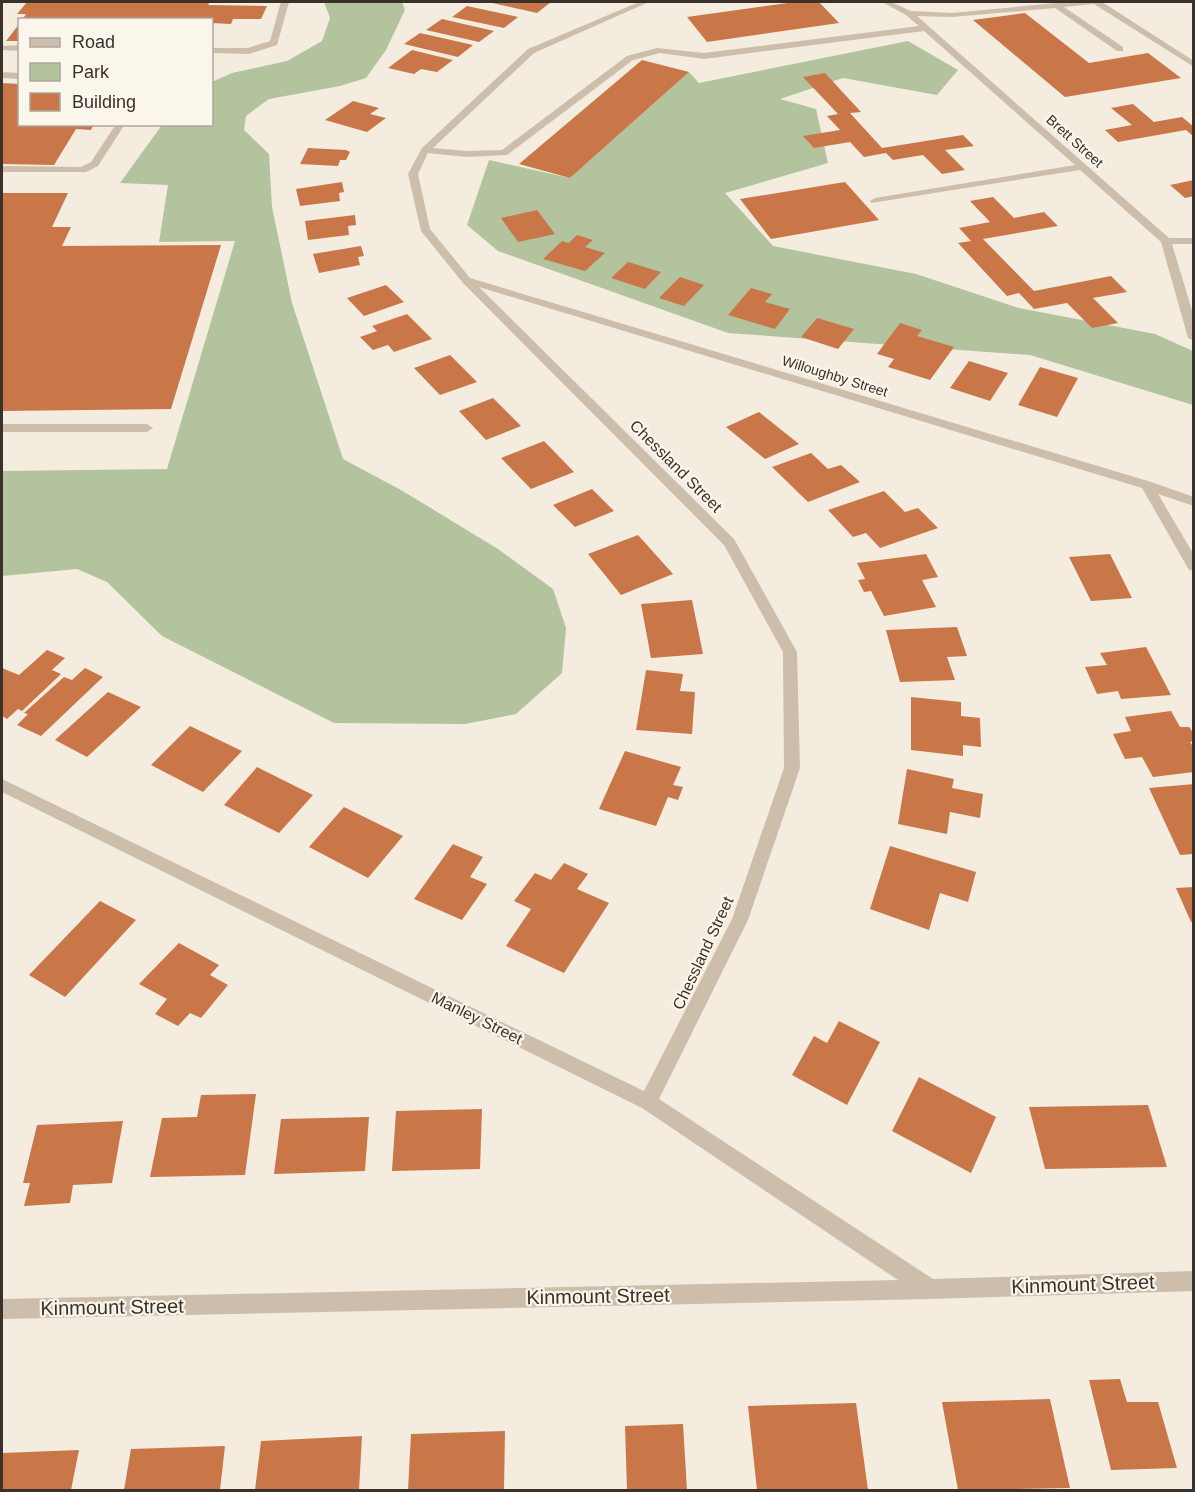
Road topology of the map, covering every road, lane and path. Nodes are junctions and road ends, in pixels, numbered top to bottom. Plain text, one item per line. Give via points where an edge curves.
1 (285, 2) edge
2 (645, 2) edge
3 (886, 2) edge
4 (1092, 2) edge
5 (1097, 2) edge
6 (1056, 5) junction
7 (909, 13) junction
8 (925, 28) junction
9 (2, 48) edge
10 (18, 48) edge
11 (1120, 49) dead end
12 (213, 51) edge
13 (1194, 65) edge
14 (2, 75) edge
15 (18, 76) edge
16 (120, 126) edge
17 (425, 150) junction
18 (1082, 167) junction
19 (2, 170) edge
20 (875, 201) dead end
21 (1166, 241) junction
22 (1194, 241) edge
23 (467, 280) junction
24 (1194, 339) edge
25 (2, 428) edge
26 (147, 428) dead end
27 (1147, 485) junction
28 (1194, 502) edge
29 (1194, 567) edge
30 (2, 785) edge
31 (648, 1102) junction
32 (1194, 1281) edge
33 (930, 1289) junction
34 (2, 1309) edge

1 - 12 street via 274,44 249,51
2 - 17 street, Chessland Street via 531,51
3 - 7 street, Brett Street
4 - 6 street
5 - 13 street
6 - 7 street via 952,15
6 - 11 street
7 - 8 street, Brett Street
8 - 17 street via 704,56 660,50 630,58 504,153
8 - 18 street, Brett Street
9 - 10 street
14 - 15 street
16 - 19 street via 94,164 83,170
17 - 23 street, Chessland Street via 413,174 425,229
18 - 20 street
18 - 21 street, Brett Street
21 - 22 street
21 - 24 street
23 - 27 street, Willoughby Street
23 - 31 street, Chessland Street via 729,542 790,652 792,768 740,920
25 - 26 street
27 - 28 street, Willoughby Street
27 - 29 street
30 - 31 street, Manley Street
31 - 33 street, Manley Street
32 - 33 street, Kinmount Street
33 - 34 street, Kinmount Street

